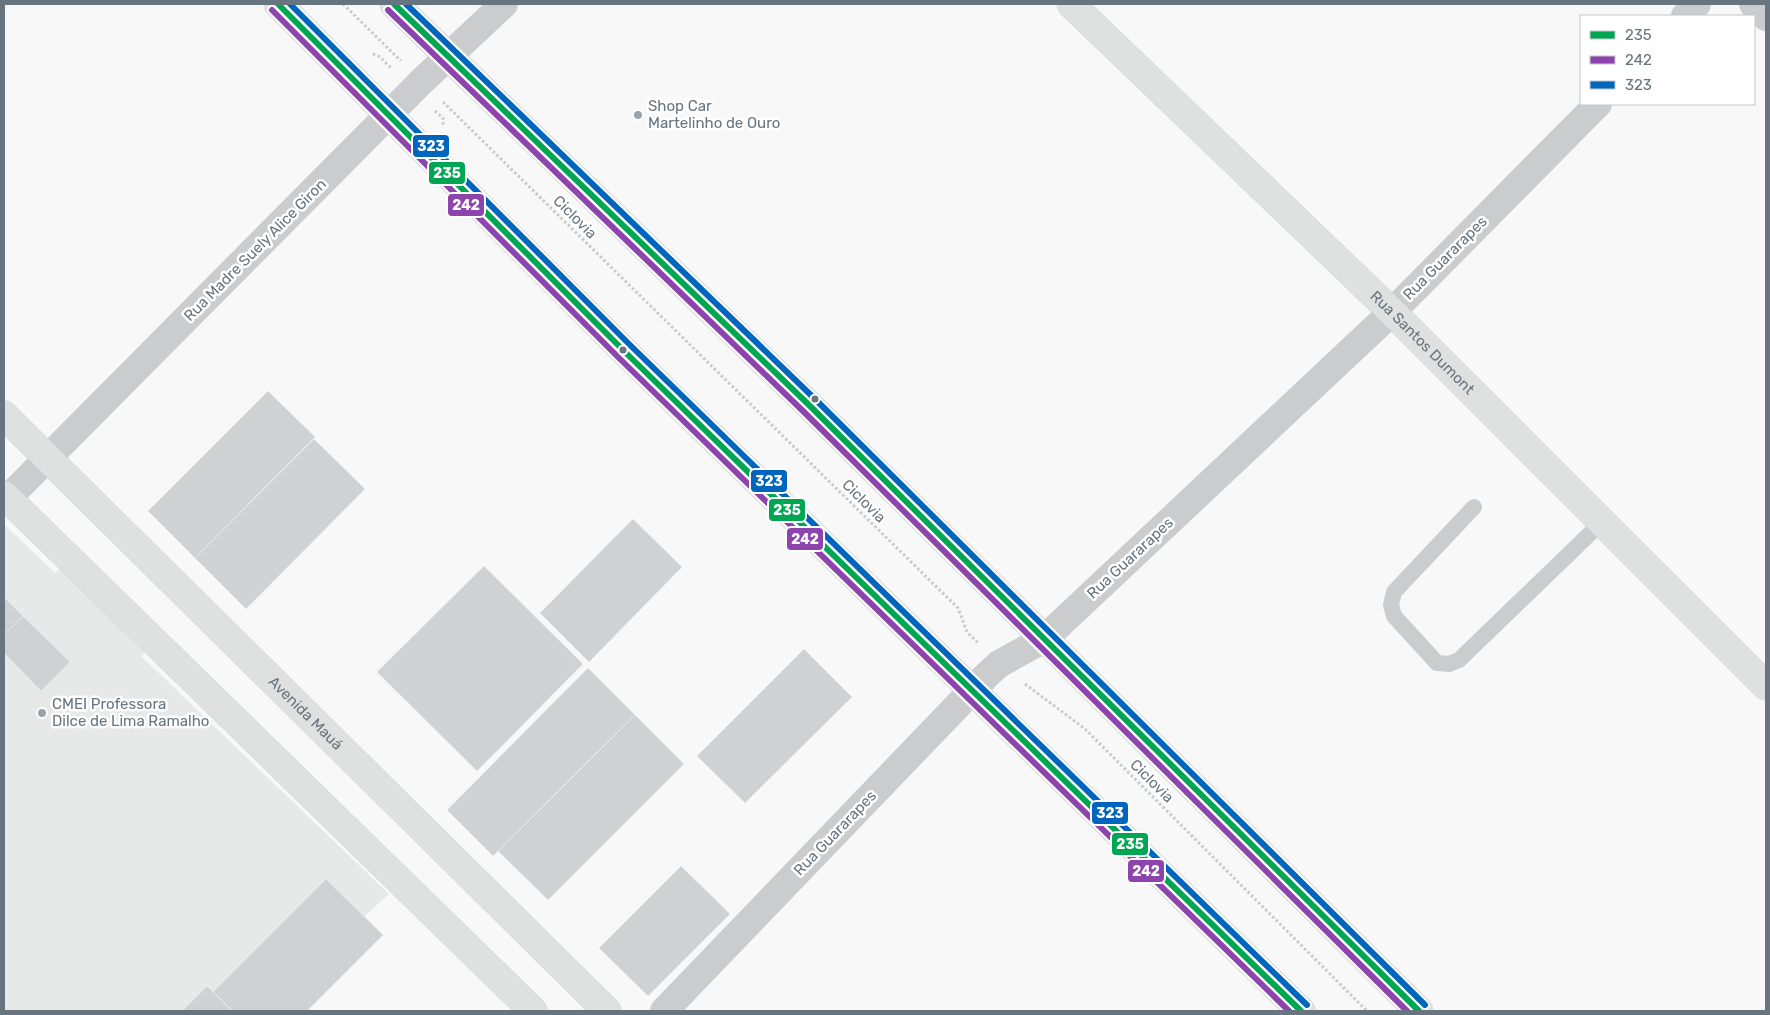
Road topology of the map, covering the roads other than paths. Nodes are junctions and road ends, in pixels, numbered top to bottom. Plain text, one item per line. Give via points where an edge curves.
1 (278, 4) edge
2 (394, 4) edge
3 (504, 4) edge
4 (1072, 4) edge
5 (1697, 4) edge
6 (1753, 4) edge
7 (1686, 15) edge
8 (1766, 17) edge
9 (448, 58) junction
10 (1597, 105) edge
11 (390, 115) junction
12 (1392, 312) junction
13 (4, 415) edge
14 (48, 459) junction
15 (6, 497) edge
16 (1474, 507) dead end
17 (1602, 522) junction
18 (1044, 639) junction
19 (1766, 686) edge
20 (972, 691) junction
21 (525, 1009) edge
22 (607, 1011) edge
23 (664, 1011) edge
24 (1301, 1011) edge
25 (1419, 1011) edge

1 - 11 main road
2 - 9 main road
3 - 9 street, Rua Madre Suely Alice Giron
4 - 12 main road, Rua Santos Dumont
5 - 7 street
6 - 8 street
9 - 11 street, Rua Madre Suely Alice Giron
9 - 18 main road via 810,406
10 - 12 street, Rua Guararapes
11 - 14 street, Rua Madre Suely Alice Giron
11 - 20 main road via 625,352
12 - 17 main road, Rua Santos Dumont
12 - 18 street, Rua Guararapes
13 - 14 main road, Avenida Mauá
14 - 15 street, Rua Madre Suely Alice Giron
14 - 22 main road, Avenida Mauá
15 - 21 main road
16 - 17 lane via 1394,592 1391,605 1394,616 1437,663 1448,664 1458,660
17 - 19 main road, Rua Santos Dumont
18 - 20 street, Rua Guararapes via 999,664
18 - 25 main road
20 - 23 street, Rua Guararapes
20 - 24 main road

